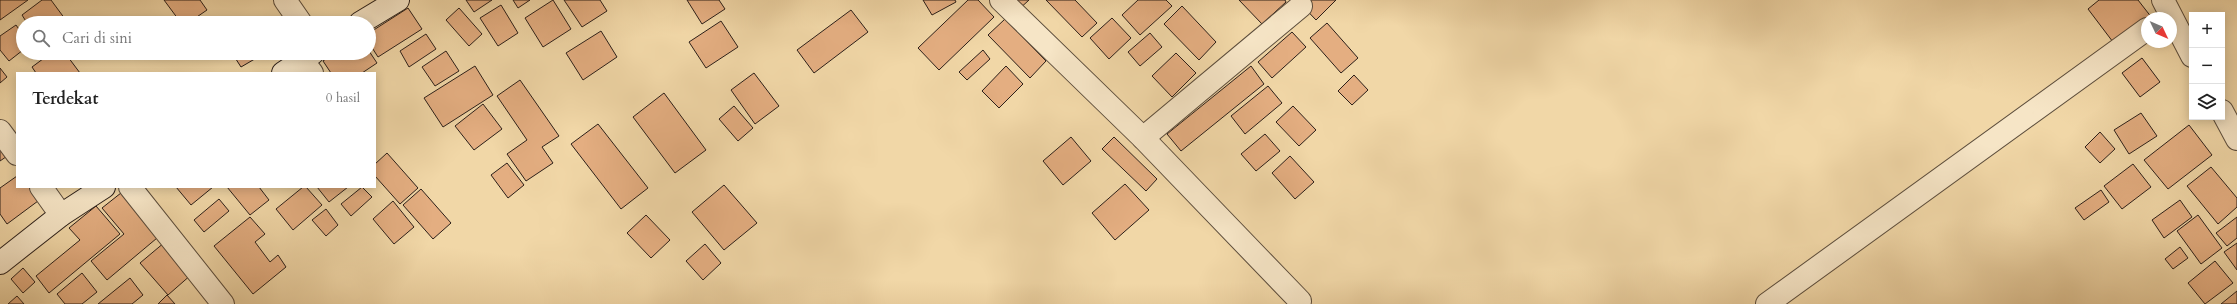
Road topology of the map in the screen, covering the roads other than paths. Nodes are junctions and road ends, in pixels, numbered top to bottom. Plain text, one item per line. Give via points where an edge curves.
1 (284, 0) edge
2 (398, 0) edge
3 (1001, 0) edge
4 (1301, 6) dead end
5 (2165, 10) edge
6 (296, 16) edge
7 (372, 16) edge
8 (2141, 33) edge
9 (2189, 51) edge
10 (309, 62) edge
11 (285, 72) edge
12 (2225, 117) edge
13 (0, 131) edge
14 (1143, 138) junction
15 (2237, 139) edge
16 (16, 153) edge
17 (42, 188) edge
18 (102, 188) edge
19 (131, 188) edge
20 (61, 215) junction
21 (0, 263) edge
22 (1300, 301) dead end
23 (223, 304) edge
24 (1767, 304) edge

1 - 6 street
2 - 7 street
3 - 14 street
4 - 14 street
5 - 9 street
8 - 24 street
10 - 11 street
12 - 15 street
13 - 16 street
14 - 22 street
17 - 20 street
18 - 20 street
19 - 23 street
20 - 21 street

